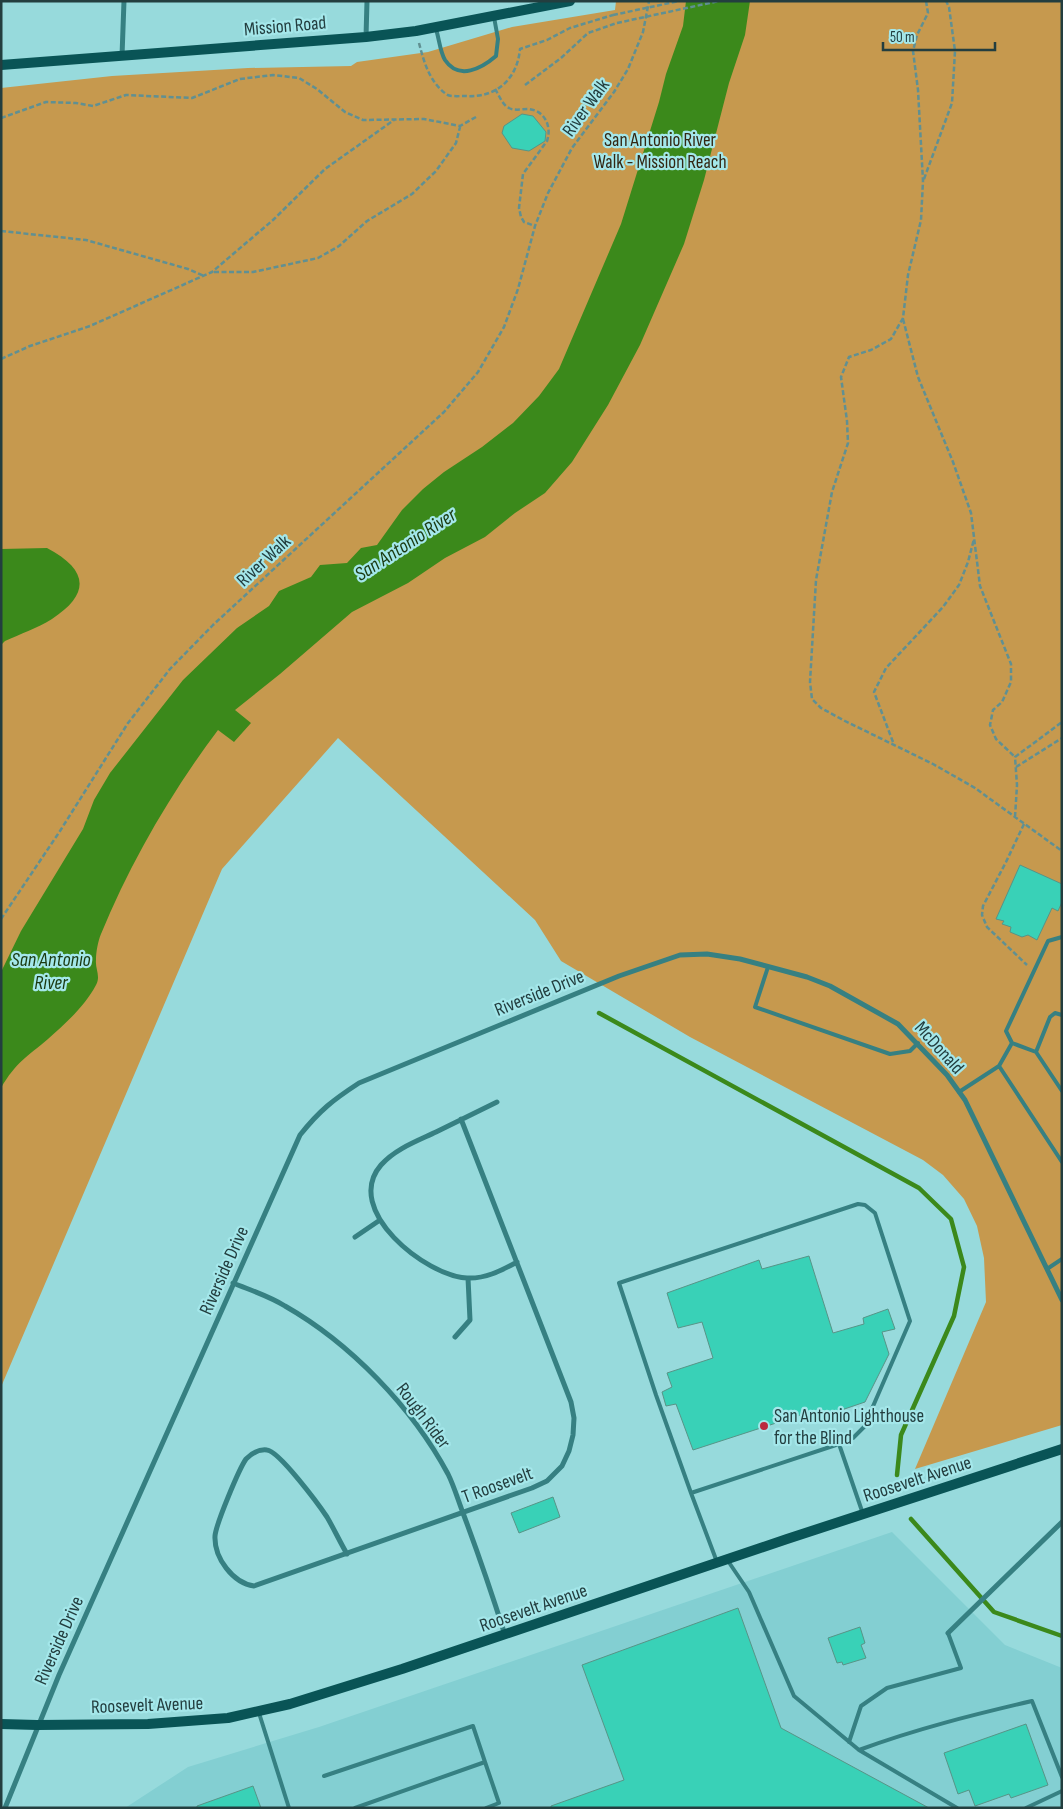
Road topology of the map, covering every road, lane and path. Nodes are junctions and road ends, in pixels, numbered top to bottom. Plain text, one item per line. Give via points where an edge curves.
1 (124, 1) edge
2 (367, 1) edge
3 (570, 1) edge
4 (648, 1) edge
5 (679, 1) edge
6 (719, 1) edge
7 (926, 1) edge
8 (946, 1) edge
9 (613, 15) dead end
10 (494, 17) junction
11 (436, 27) junction
12 (366, 37) junction
13 (122, 56) junction
14 (1, 65) edge
15 (525, 85) dead end
16 (495, 90) dead end
17 (476, 117) dead end
18 (1, 118) edge
19 (395, 120) junction
20 (460, 126) junction
21 (923, 181) junction
22 (535, 226) junction
23 (1, 231) edge
24 (212, 272) junction
25 (204, 276) junction
26 (903, 318) junction
27 (1, 359) edge
28 (974, 537) junction
29 (1062, 722) edge
30 (1062, 738) edge
31 (894, 744) junction
32 (1015, 756) junction
33 (1016, 767) junction
34 (1015, 817) junction
35 (1024, 824) junction
36 (1062, 851) edge
37 (1, 919) edge
38 (1062, 937) edge
39 (680, 955) joint
40 (768, 967) junction
41 (1034, 972) junction
42 (1062, 1015) edge
43 (918, 1043) junction
44 (1012, 1043) junction
45 (1036, 1052) junction
46 (999, 1066) junction
47 (1062, 1091) edge
48 (960, 1092) junction
49 (498, 1102) dead end
50 (461, 1120) junction
51 (1062, 1162) edge
52 (380, 1220) junction
53 (355, 1237) dead end
54 (1062, 1260) edge
55 (518, 1262) junction
56 (1047, 1269) junction
57 (468, 1278) junction
58 (233, 1283) junction
59 (1062, 1300) edge
60 (455, 1338) dead end
61 (839, 1444) junction
62 (1061, 1451) edge
63 (691, 1493) junction
64 (462, 1512) junction
65 (863, 1514) junction
66 (1062, 1522) edge
67 (347, 1554) junction
68 (722, 1561) junction
69 (948, 1634) joint
70 (506, 1635) junction
71 (259, 1711) junction
72 (1, 1724) edge
73 (37, 1725) junction
74 (849, 1742) junction
75 (859, 1750) junction
76 (485, 1762) junction
77 (324, 1776) dead end
78 (1062, 1777) edge
79 (1062, 1791) edge
80 (5, 1808) edge
81 (289, 1808) edge
82 (355, 1808) edge
83 (486, 1808) edge
84 (957, 1808) edge
85 (1026, 1808) edge

1 - 13 street
2 - 12 street
3 - 10 main road, Mission Road
4 - 22 path, River Walk via 643,32 628,69 564,160
5 - 9 path, bridge
6 - 15 path, bridge via 617,23 588,33
7 - 21 path via 928,13 912,51 918,90
8 - 21 path via 955,51 952,103
10 - 11 main road, Mission Road
10 - 11 lane via 498,39 496,56 469,72 455,68 445,60
11 - 12 main road, Mission Road
12 - 13 main road, Mission Road
13 - 14 main road, Mission Road
16 - 22 path, River Walk via 506,107 538,112 548,125 547,141 526,168 521,181 519,213 524,222
17 - 20 path
18 - 19 path via 46,102 94,106 126,95 192,98 240,79 273,75 299,78 345,112 364,120
19 - 20 path via 424,119
19 - 24 path via 325,169 273,220
20 - 24 path via 456,143 436,171 412,194 367,221 339,246 318,258 253,272
21 - 26 path via 921,220 908,275
22 - 37 path, River Walk via 509,316 487,358 467,386 444,412 213,625 170,669 128,723
23 - 25 path via 86,240
24 - 25 path
25 - 27 path via 90,326
26 - 28 path via 918,377 971,513
26 - 31 path via 892,339 849,357 841,377 848,443 832,492 816,580 810,682 812,699 821,708
28 - 31 path via 959,585 937,614 886,668 874,692
28 - 32 path via 980,586 1011,664 1011,682 1002,702 993,710 990,725 996,739
29 - 32 path
30 - 33 path
31 - 34 path via 975,788
32 - 33 path
33 - 34 path
34 - 35 path
35 - 36 path
35 - 41 path via 982,915 987,927
38 - 41 lane via 1048,941
39 - 40 street, McDonald via 707,954
39 - 58 street, Riverside Drive via 618,976 359,1083 335,1098 300,1136
40 - 43 street, McDonald via 830,986 898,1024
40 - 43 lane via 755,1007 890,1054 910,1051
41 - 44 lane via 1006,1031
42 - 45 lane via 1055,1013 1050,1017
43 - 48 street, McDonald
44 - 45 lane
44 - 46 lane
45 - 47 lane
46 - 48 lane
46 - 51 lane
48 - 56 street, McDonald
49 - 50 street
50 - 52 street via 403,1147 382,1165 374,1176 370,1192
50 - 55 street, T Roosevelt
52 - 53 street
52 - 57 street via 423,1260 456,1276
54 - 56 lane
55 - 57 street via 490,1275
55 - 64 street, T Roosevelt via 571,1402 573,1435 562,1466 547,1481
56 - 59 street, McDonald
57 - 60 street via 470,1320
58 - 64 street, Rough Rider via 284,1305 360,1362 394,1396 423,1434 448,1474
58 - 73 street, Riverside Drive
61 - 63 lane
61 - 63 lane via 853,1438 864,1427 910,1321 875,1213 858,1204 619,1283
61 - 65 lane
62 - 65 main road, Roosevelt Avenue
63 - 68 lane
64 - 67 street, T Roosevelt
64 - 70 street, Rough Rider
65 - 68 main road, Roosevelt Avenue
66 - 69 street
67 - 67 street, T Roosevelt via 254,1586 234,1578 217,1552 216,1526 246,1459 259,1450 267,1450 294,1473 327,1517
68 - 70 main road, Roosevelt Avenue
68 - 74 lane via 749,1592 794,1696
69 - 74 lane via 961,1668 887,1688 862,1706
70 - 71 main road, Roosevelt Avenue
71 - 73 main road, Roosevelt Avenue via 228,1718 148,1724
71 - 81 lane
72 - 73 main road, Roosevelt Avenue
73 - 80 street, Riverside Drive
74 - 75 lane
75 - 78 lane via 956,1718 1032,1701
75 - 84 lane
76 - 77 lane via 473,1726
76 - 82 lane
76 - 83 lane via 499,1803
79 - 85 lane

